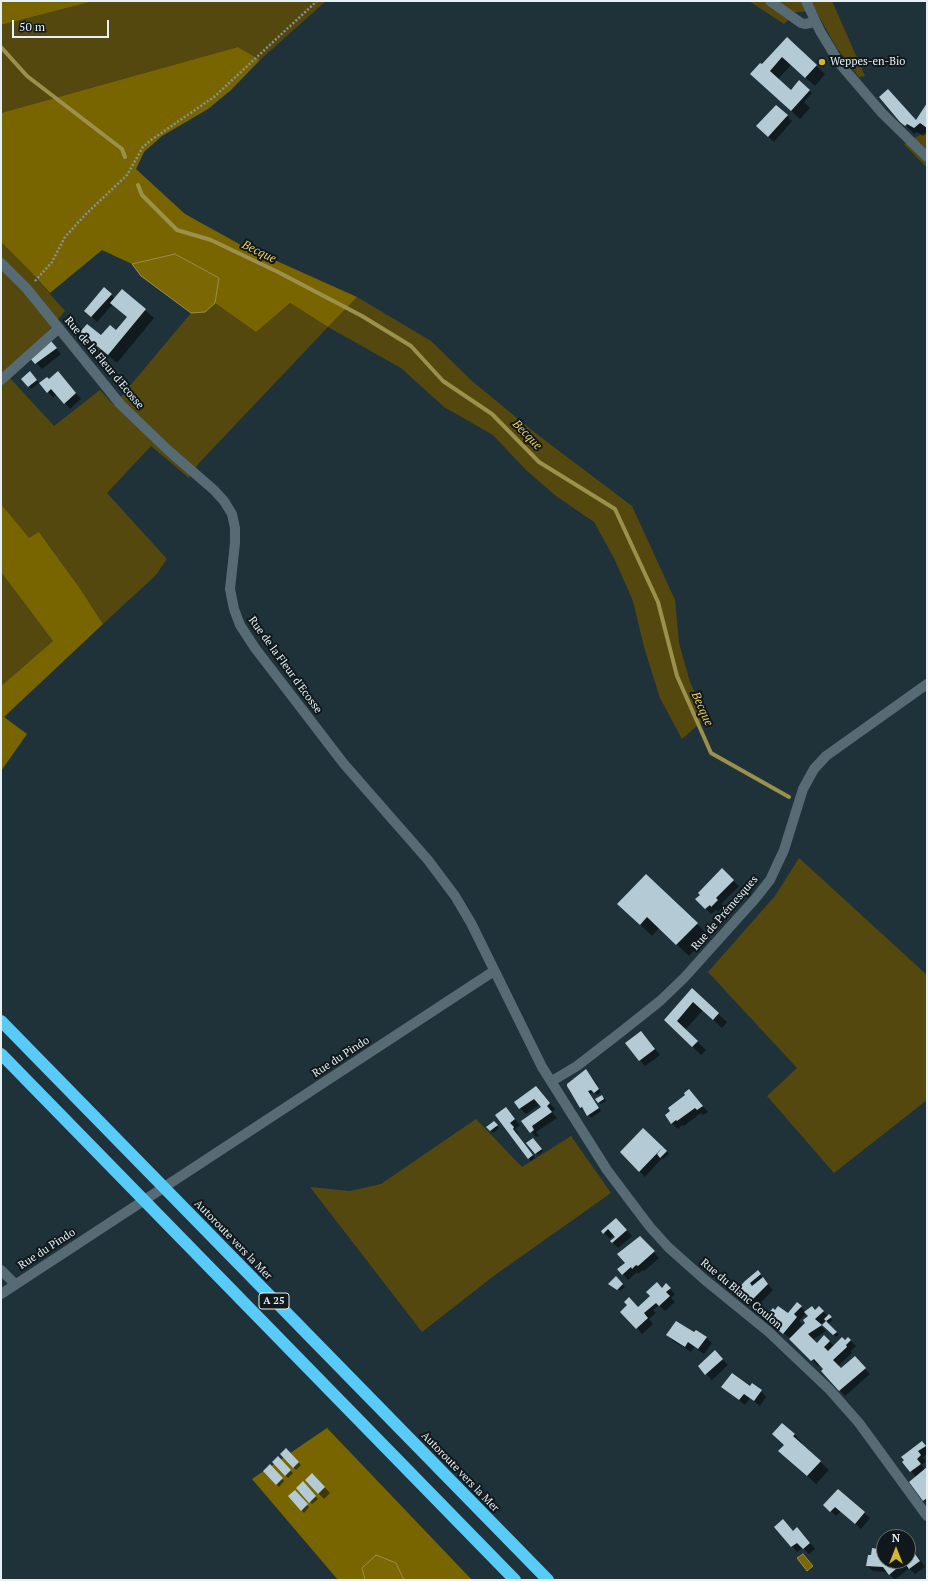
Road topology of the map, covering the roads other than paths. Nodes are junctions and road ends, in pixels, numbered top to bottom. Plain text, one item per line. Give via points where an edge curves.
1 (770, 1) edge
2 (806, 1) edge
3 (815, 22) junction
4 (926, 152) edge
5 (1, 263) edge
6 (59, 328) junction
7 (1, 380) edge
8 (927, 684) edge
9 (494, 971) junction
10 (1, 1021) edge
11 (1, 1054) edge
12 (552, 1081) junction
13 (1, 1270) edge
14 (16, 1284) junction
15 (1, 1294) edge
16 (927, 1516) edge
17 (515, 1580) edge
18 (548, 1580) edge

1 - 3 street via 801,23
2 - 3 street
3 - 4 street via 832,53 882,113
5 - 6 street, Rue de la Fleur d'Ecosse via 28,289
6 - 7 street
6 - 9 street, Rue de la Fleur d'Ecosse via 121,405 224,501 232,514 235,528 230,589 240,626 344,764 446,883 468,918
8 - 12 street, Rue de Prémesques via 826,756 814,769 803,789 784,850 770,880 697,964 648,1010 577,1066
9 - 12 street, Rue de la Fleur d'Ecosse via 542,1067
9 - 14 street, Rue du Pindo
10 - 18 highway, Autoroute vers la Mer / A 25
11 - 17 highway, A 25
12 - 16 street, Rue du Blanc Coulon via 607,1170 650,1227 679,1257 769,1332 829,1389 858,1423
13 - 14 street
14 - 15 street, Rue du Pindo

